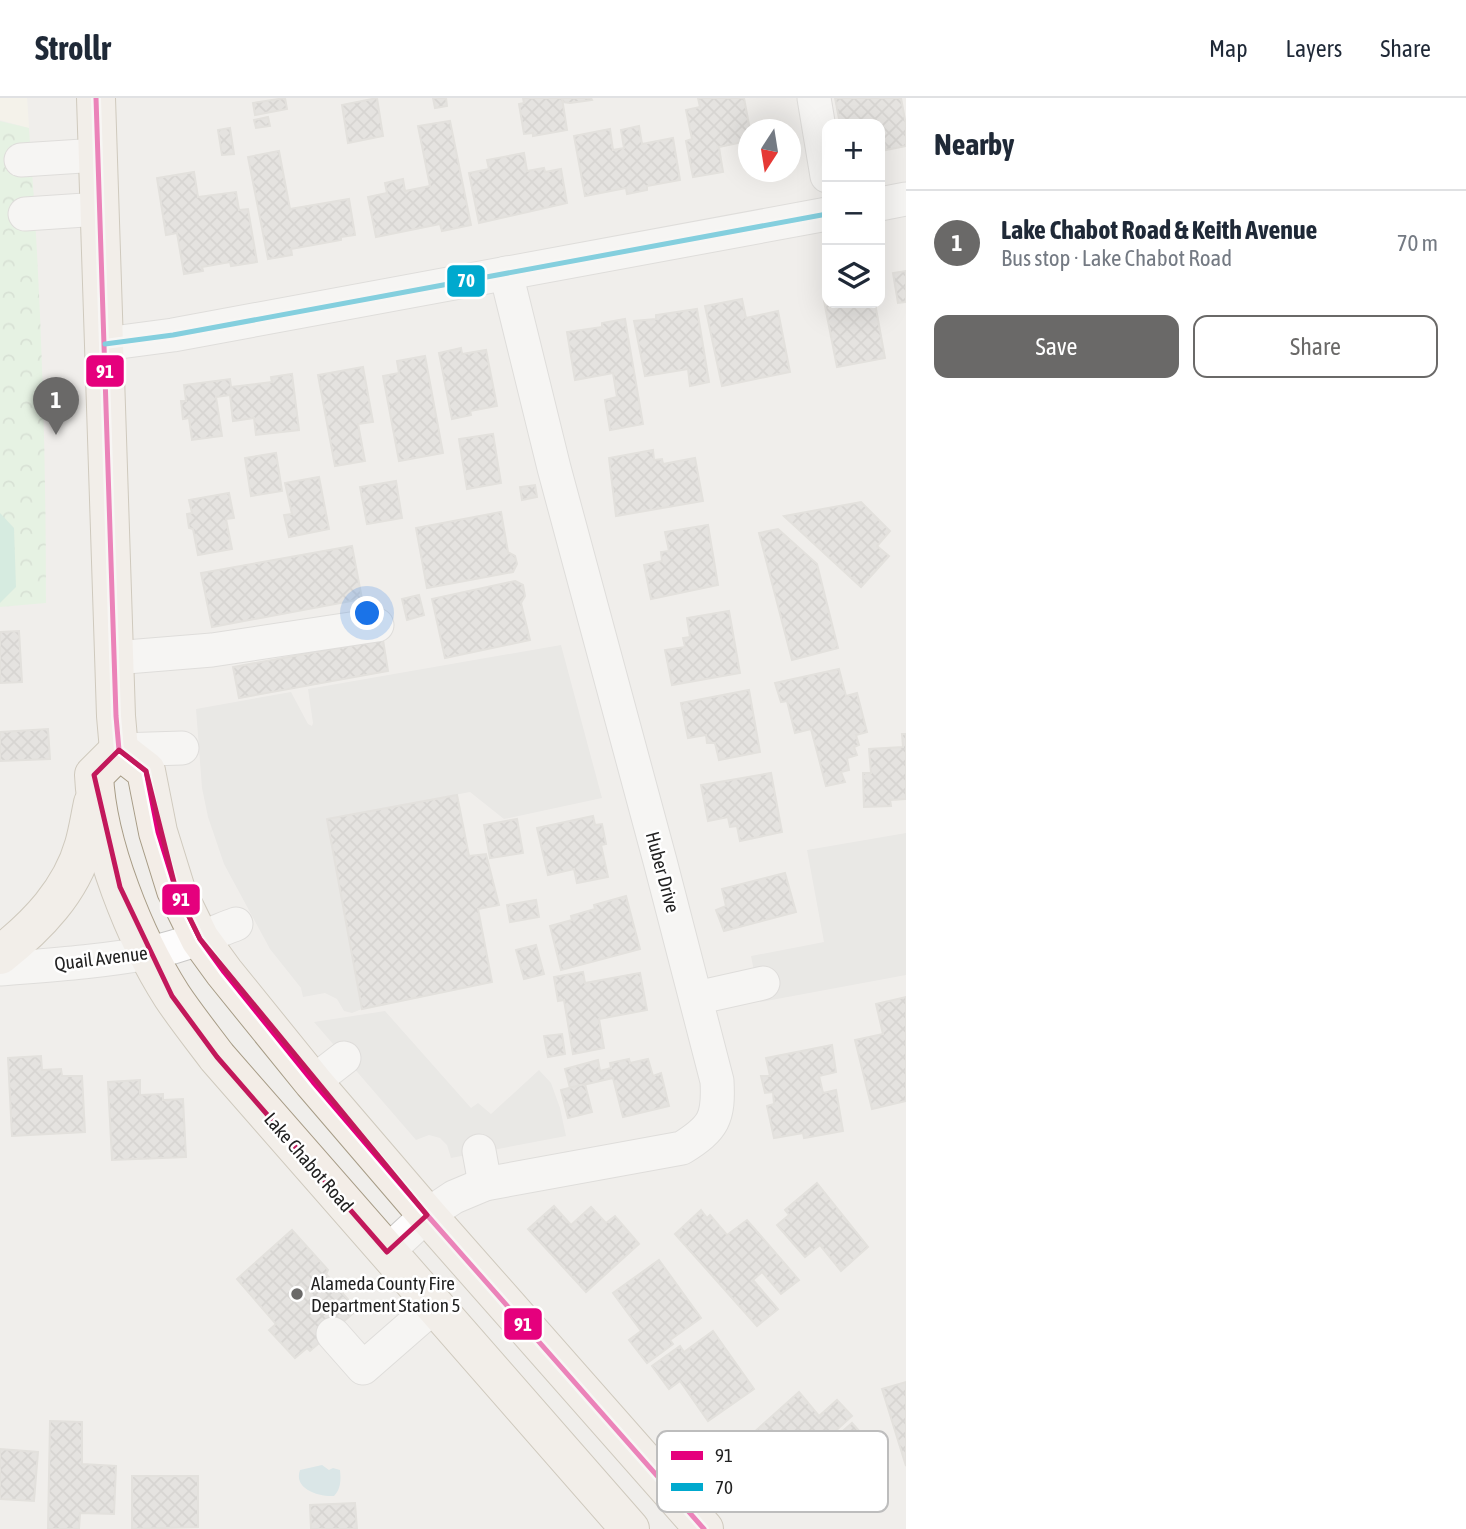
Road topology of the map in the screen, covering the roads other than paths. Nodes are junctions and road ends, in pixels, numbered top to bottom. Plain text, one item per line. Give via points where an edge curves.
1 (96, 98) edge
2 (814, 98) edge
3 (822, 146) edge
4 (98, 155) junction
5 (21, 160) dead end
6 (906, 199) edge
7 (885, 203) edge
8 (100, 209) junction
9 (25, 214) dead end
10 (822, 215) edge
11 (506, 272) junction
12 (105, 344) junction
13 (377, 625) dead end
14 (114, 658) junction
15 (182, 748) dead end
16 (119, 750) junction
17 (95, 794) junction
18 (236, 924) dead end
19 (200, 939) junction
20 (149, 953) junction
21 (0, 955) edge
22 (0, 969) edge
23 (763, 983) dead end
24 (696, 998) junction
25 (344, 1058) dead end
26 (313, 1082) junction
27 (479, 1151) dead end
28 (485, 1184) junction
29 (427, 1215) junction
30 (387, 1252) junction
31 (435, 1306) junction
32 (333, 1334) dead end
33 (657, 1476) edge
34 (689, 1512) edge
35 (630, 1529) edge
36 (704, 1529) edge

1 - 4 main road
2 - 3 street
4 - 5 street
4 - 8 main road
6 - 7 street
8 - 9 street
8 - 12 main road
10 - 11 street
11 - 12 street
11 - 24 street, Huber Drive
12 - 14 main road
13 - 14 street via 212,650
14 - 16 main road
15 - 16 street
16 - 17 main road via 94,775
16 - 19 main road via 146,771 176,890
17 - 20 main road, Lake Chabot Road via 120,887
17 - 21 main road via 84,846 61,893 46,914
18 - 19 street, Quail Avenue
19 - 20 street, Quail Avenue
19 - 26 main road
20 - 22 street, Quail Avenue
20 - 30 main road, Lake Chabot Road via 172,996 217,1057
23 - 24 street
24 - 28 street, Huber Drive via 717,1081 718,1104 714,1122 702,1136 682,1147
25 - 26 street
26 - 29 main road
27 - 28 street
28 - 29 street, Huber Drive
29 - 30 street, Huber Drive
29 - 33 main road
30 - 31 main road, Lake Chabot Road
31 - 32 street via 363,1368
31 - 35 main road, Lake Chabot Road
34 - 36 main road

